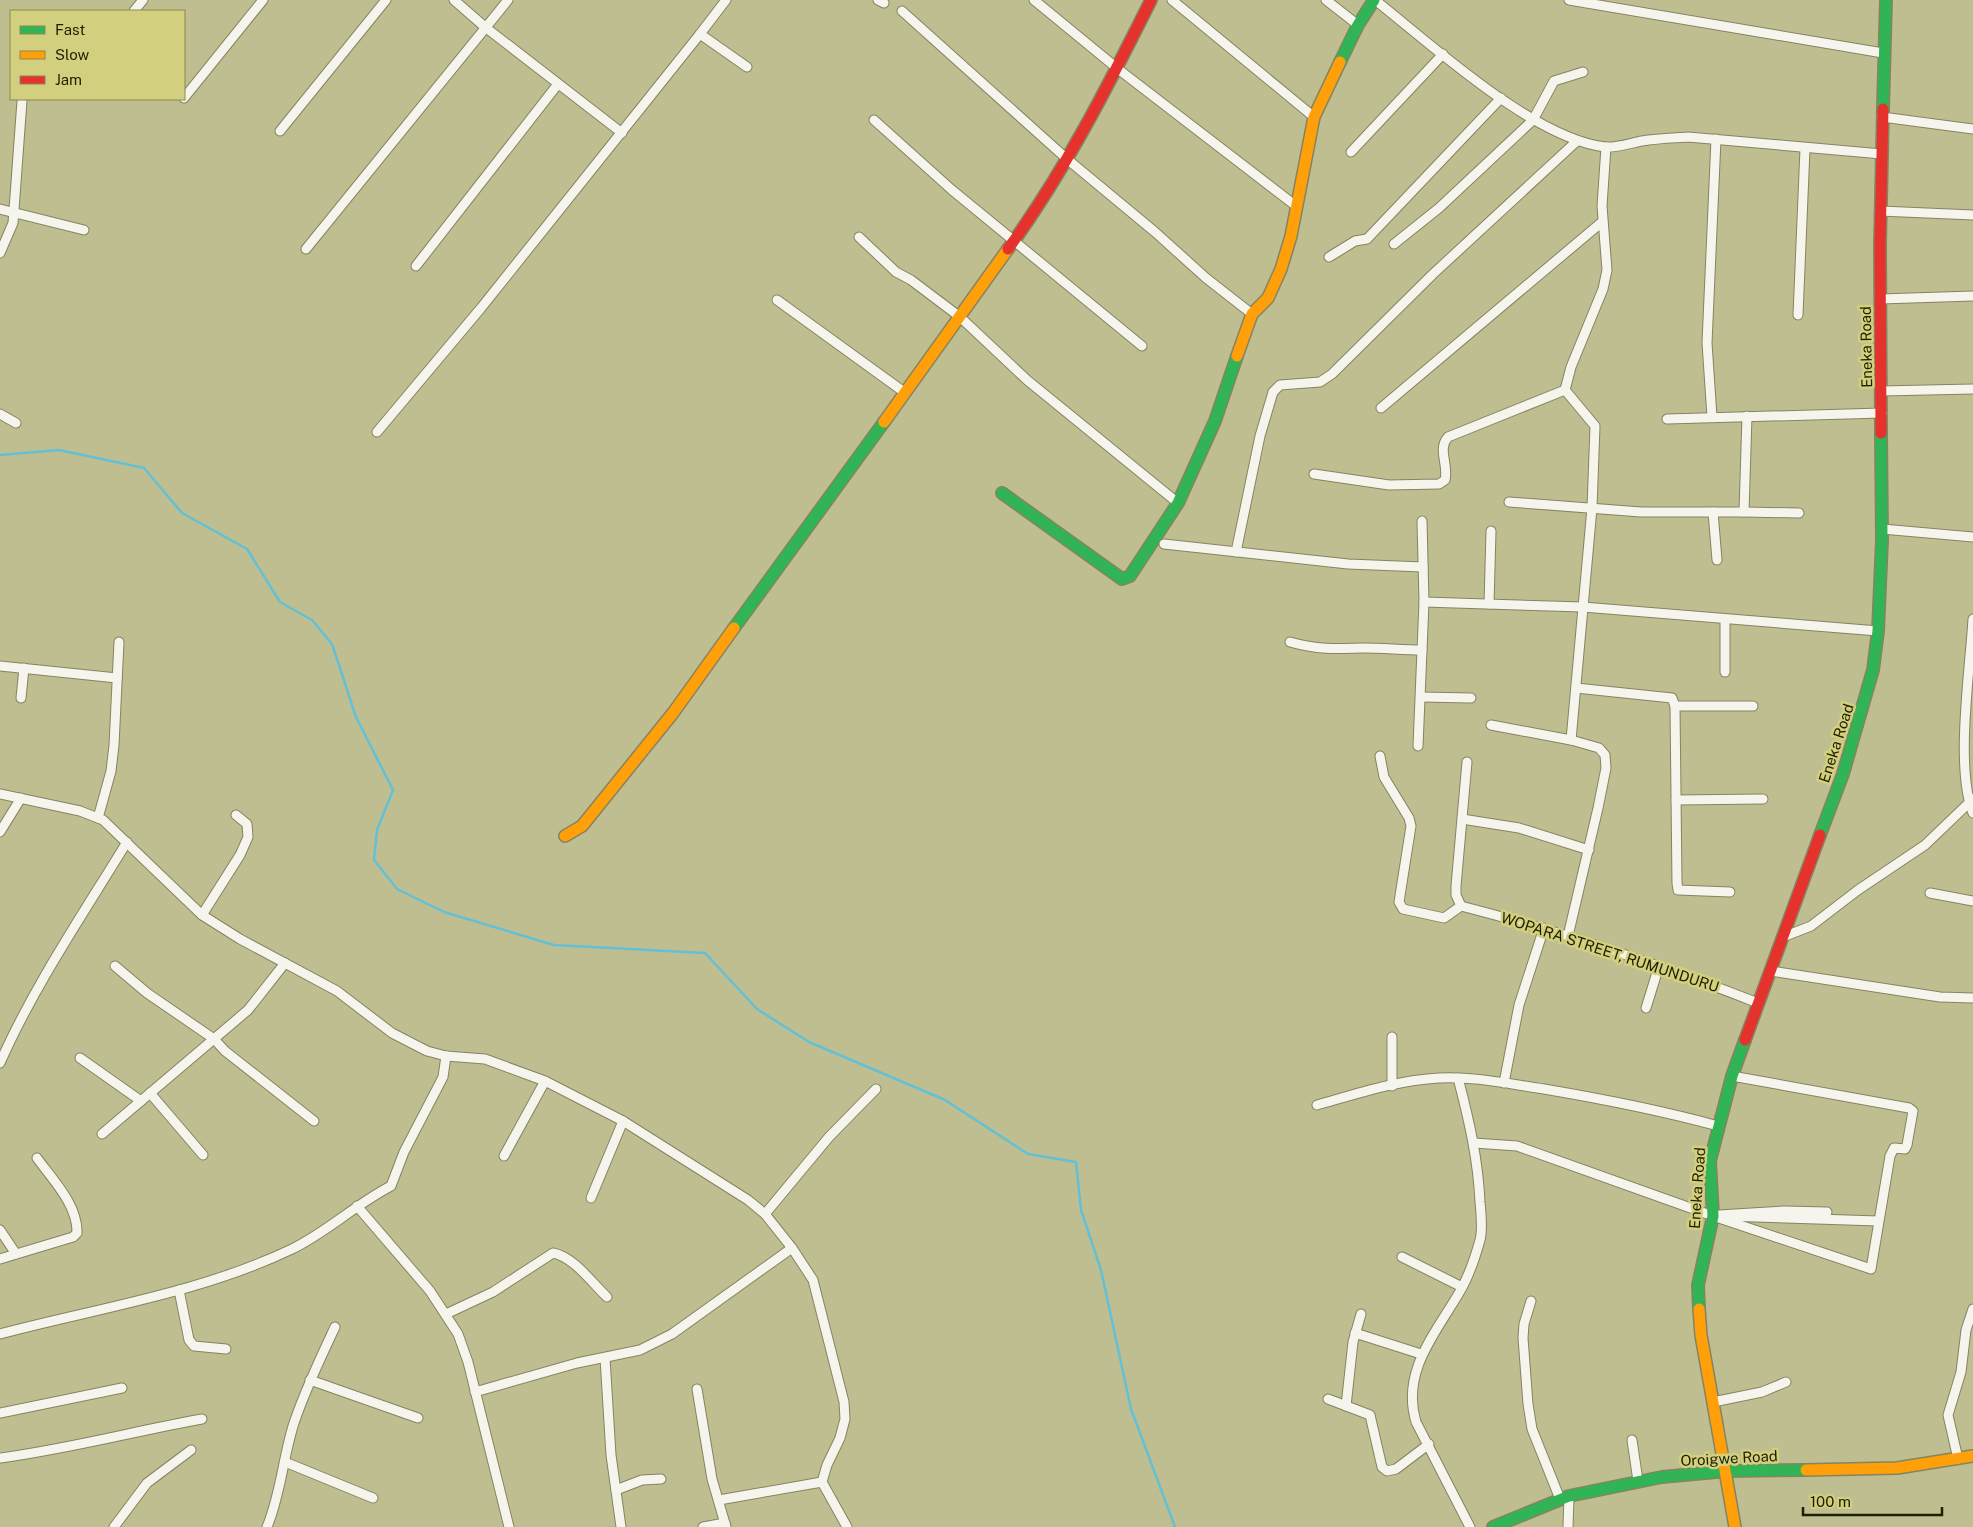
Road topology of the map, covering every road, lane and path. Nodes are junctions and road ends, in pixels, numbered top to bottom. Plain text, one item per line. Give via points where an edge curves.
1 (143, 0) edge
2 (263, 0) edge
3 (386, 0) edge
4 (454, 0) edge
5 (508, 0) edge
6 (726, 0) edge
7 (1034, 0) edge
8 (1151, 0) edge
9 (1172, 0) edge
10 (1326, 0) edge
11 (1375, 0) edge
12 (1569, 0) edge
13 (1886, 0) edge
14 (135, 10) edge
15 (902, 11) dead end
16 (1358, 25) junction
17 (485, 27) junction
18 (700, 34) junction
19 (1884, 53) junction
20 (1444, 54) junction
21 (747, 67) dead end
22 (1118, 69) junction
23 (1582, 72) dead end
24 (558, 84) junction
25 (185, 97) edge
26 (1501, 98) junction
27 (22, 100) dead end
28 (1314, 117) junction
29 (1882, 117) junction
30 (874, 120) dead end
31 (1533, 120) junction
32 (1973, 129) edge
33 (280, 131) dead end
34 (622, 133) junction
35 (1716, 139) junction
36 (1577, 141) junction
37 (1606, 147) junction
38 (1805, 148) junction
39 (1350, 152) dead end
40 (1882, 154) junction
41 (1067, 159) junction
42 (1296, 206) junction
43 (0, 209) edge
44 (1880, 211) junction
45 (14, 213) junction
46 (1973, 215) edge
47 (1602, 222) junction
48 (84, 230) dead end
49 (859, 237) dead end
50 (1014, 241) junction
51 (1394, 244) dead end
52 (306, 249) dead end
53 (0, 253) edge
54 (1329, 257) dead end
55 (416, 266) dead end
56 (1973, 296) edge
57 (1880, 299) junction
58 (776, 300) dead end
59 (1252, 314) junction
60 (1798, 315) dead end
61 (960, 317) junction
62 (1142, 346) dead end
63 (1973, 389) edge
64 (1565, 390) junction
65 (1881, 391) junction
66 (904, 392) junction
67 (1381, 408) dead end
68 (1882, 413) junction
69 (0, 414) edge
70 (1747, 416) junction
71 (1712, 417) junction
72 (1666, 420) dead end
73 (16, 423) dead end
74 (377, 432) dead end
75 (1314, 474) dead end
76 (1002, 493) dead end
77 (1509, 502) dead end
78 (1178, 503) junction
79 (1592, 508) junction
80 (1713, 512) junction
81 (1744, 512) junction
82 (1799, 513) dead end
83 (1422, 521) dead end
84 (1882, 529) junction
85 (1491, 531) dead end
86 (1973, 537) edge
87 (1164, 544) dead end
88 (1236, 552) junction
89 (1717, 560) dead end
90 (1423, 567) junction
91 (1424, 602) junction
92 (1489, 604) junction
93 (1583, 607) junction
94 (1724, 619) junction
95 (1973, 620) edge
96 (1878, 631) junction
97 (119, 642) dead end
98 (1290, 642) dead end
99 (1422, 650) junction
100 (0, 666) edge
101 (24, 668) junction
102 (1726, 672) dead end
103 (117, 678) junction
104 (1576, 688) junction
105 (1421, 697) junction
106 (21, 698) dead end
107 (1471, 698) dead end
108 (1675, 706) junction
109 (1753, 706) dead end
110 (1491, 725) dead end
111 (1571, 740) junction
112 (1418, 746) dead end
113 (1380, 756) dead end
114 (1467, 762) dead end
115 (0, 794) edge
116 (21, 798) junction
117 (1763, 799) dead end
118 (1676, 800) junction
119 (1971, 801) edge
120 (1973, 813) edge
121 (236, 814) dead end
122 (98, 818) junction
123 (1462, 819) junction
124 (0, 832) edge
125 (565, 836) dead end
126 (127, 842) junction
127 (1589, 850) junction
128 (1730, 892) dead end
129 (1930, 893) dead end
130 (1973, 901) edge
131 (1461, 906) junction
132 (202, 915) junction
133 (1544, 928) junction
134 (1568, 936) junction
135 (1783, 937) junction
136 (285, 962) junction
137 (116, 966) dead end
138 (1659, 966) junction
139 (1771, 971) junction
140 (1973, 998) edge
141 (1758, 1003) junction
142 (1646, 1008) dead end
143 (1392, 1037) dead end
144 (214, 1039) junction
145 (446, 1056) junction
146 (80, 1058) dead end
147 (0, 1063) edge
148 (1732, 1076) junction
149 (1458, 1078) junction
150 (545, 1081) junction
151 (1504, 1083) junction
152 (1392, 1086) junction
153 (876, 1089) dead end
154 (150, 1093) junction
155 (141, 1101) junction
156 (1317, 1105) dead end
157 (314, 1121) dead end
158 (623, 1121) junction
159 (1718, 1126) junction
160 (102, 1134) dead end
161 (1474, 1143) junction
162 (203, 1155) dead end
163 (504, 1156) dead end
164 (37, 1158) dead end
165 (591, 1198) dead end
166 (356, 1206) junction
167 (765, 1214) junction
168 (1713, 1216) junction
169 (1878, 1221) junction
170 (0, 1230) edge
171 (792, 1248) junction
172 (16, 1254) junction
173 (1402, 1257) dead end
174 (0, 1260) edge
175 (1462, 1287) junction
176 (179, 1290) junction
177 (607, 1297) dead end
178 (1531, 1301) dead end
179 (1973, 1310) edge
180 (446, 1314) junction
181 (1361, 1314) dead end
182 (335, 1327) dead end
183 (1355, 1333) junction
184 (0, 1334) edge
185 (226, 1349) dead end
186 (1422, 1354) junction
187 (605, 1358) junction
188 (310, 1380) junction
189 (1786, 1382) dead end
190 (122, 1388) dead end
191 (697, 1388) dead end
192 (475, 1392) junction
193 (1328, 1399) dead end
194 (1713, 1402) junction
195 (1346, 1406) junction
196 (0, 1413) edge
197 (418, 1418) dead end
198 (202, 1419) dead end
199 (1632, 1440) dead end
200 (1429, 1444) junction
201 (191, 1450) dead end
202 (1973, 1456) edge
203 (0, 1458) edge
204 (1958, 1459) junction
205 (285, 1462) junction
206 (1727, 1471) junction
207 (661, 1478) dead end
208 (1638, 1481) junction
209 (822, 1482) junction
210 (616, 1490) junction
211 (1565, 1497) junction
212 (373, 1498) dead end
213 (719, 1500) junction
214 (726, 1525) edge
215 (114, 1527) edge
216 (267, 1527) edge
217 (509, 1527) edge
218 (621, 1527) edge
219 (703, 1527) edge
220 (847, 1527) edge
221 (1470, 1527) edge
222 (1493, 1527) edge
223 (1568, 1527) edge
224 (1735, 1527) edge

1 - 14 street
2 - 25 street
3 - 33 street
4 - 17 street
5 - 17 street
6 - 18 street
7 - 22 street
8 - 22 street
9 - 28 street
10 - 16 street
11 - 16 street
11 - 20 street
12 - 19 street
13 - 19 street, Eneka Road
15 - 41 street
16 - 28 street
17 - 24 street
17 - 52 street
18 - 21 street
18 - 34 street
19 - 29 street, Eneka Road
20 - 26 street
20 - 39 street
22 - 41 street
22 - 42 street
23 - 31 street via 1554,81
24 - 34 street
24 - 55 street
26 - 31 street
26 - 54 street via 1367,239 1355,241
27 - 45 street
28 - 42 street
29 - 32 street
29 - 40 street, Eneka Road
30 - 50 street
31 - 36 street
31 - 51 street via 1439,208
34 - 74 street
35 - 37 street via 1659,138
35 - 38 street
35 - 71 street via 1707,334
36 - 37 street
36 - 88 street via 1433,274 1332,374 1320,382 1280,385 1273,392 1260,436
37 - 47 street
38 - 40 street
38 - 60 street
40 - 44 street, Eneka Road
41 - 50 street
41 - 59 street
42 - 59 street via 1281,269 1268,298
43 - 45 street
44 - 46 street
44 - 57 street, Eneka Road
45 - 48 street
45 - 53 street
47 - 64 street via 1607,270 1605,280
47 - 67 street
49 - 61 street via 896,272
50 - 61 street
50 - 62 street
56 - 57 street
57 - 65 street, Eneka Road
58 - 66 street
59 - 78 street via 1215,421
61 - 66 street
61 - 78 street via 1027,380
63 - 65 street
64 - 75 street via 1448,437 1443,442 1447,472 1445,480 1439,484 1389,485
64 - 79 street via 1595,426
65 - 68 street, Eneka Road
66 - 125 street via 673,713 582,826
68 - 70 street
68 - 84 street, Eneka Road
69 - 73 street
70 - 71 street
70 - 81 street
71 - 72 street
76 - 78 street via 1122,579 1130,576
77 - 79 street
79 - 80 street
79 - 93 street
80 - 81 street
80 - 89 street
81 - 82 street
83 - 90 street
84 - 86 street
84 - 96 street, Eneka Road
85 - 92 street
87 - 88 street
88 - 90 street via 1348,564
90 - 91 street
91 - 92 street
91 - 99 street
92 - 93 street
93 - 94 street
93 - 104 street
94 - 96 street
94 - 102 street
95 - 119 street via 1966,722 1966,768
96 - 135 street, Eneka Road via 1873,670 1862,713
97 - 103 street
98 - 99 street via 1312,649
99 - 105 street
100 - 101 street
101 - 103 street
101 - 106 street
103 - 122 street via 111,771
104 - 108 street via 1668,696
104 - 111 street
105 - 107 street
105 - 112 street
108 - 109 street
108 - 118 street
110 - 111 street
111 - 127 street via 1599,748 1605,755 1606,768
113 - 131 street via 1384,777 1412,826 1399,902 1403,909 1444,918
114 - 123 street
115 - 116 street
116 - 122 street
116 - 124 street
117 - 118 street
118 - 128 street via 1678,890
119 - 120 street
119 - 135 street via 1925,845 1811,926
121 - 132 street via 247,824 248,837
122 - 126 street
123 - 127 street via 1519,828
123 - 131 street via 1456,895
126 - 132 street
126 - 147 street via 33,1000
127 - 134 street
129 - 130 street
131 - 133 street, WOPARA STREET, RUMUNDURU
132 - 136 street
133 - 134 street, WOPARA STREET, RUMUNDURU
133 - 151 street via 1519,1005
134 - 138 street, WOPARA STREET, RUMUNDURU
135 - 139 street, Eneka Road
136 - 144 street via 248,1010
136 - 145 street via 338,991 392,1033 427,1051
137 - 144 street via 147,993
138 - 141 street, WOPARA STREET, RUMUNDURU
138 - 142 street
139 - 140 street via 1940,997
139 - 141 street, Eneka Road
141 - 148 street, Eneka Road
143 - 152 street
144 - 154 street
144 - 157 street
145 - 150 street via 485,1059
145 - 166 street via 443,1077 404,1152 392,1186
146 - 155 street
148 - 159 street, Eneka Road
148 - 169 street via 1909,1108 1914,1115 1907,1145 1905,1149 1892,1150
149 - 151 street
149 - 152 street via 1437,1078
149 - 161 street
150 - 158 street
150 - 163 street
151 - 159 street via 1623,1102
152 - 156 street
153 - 167 street via 829,1137
154 - 155 street
154 - 162 street
155 - 160 street
158 - 165 street
158 - 167 street
159 - 168 street, Eneka Road via 1710,1160
161 - 168 street via 1517,1146
161 - 175 street via 1479,1175 1480,1238
164 - 172 street via 68,1202 77,1224 77,1233
166 - 176 street via 293,1248 232,1274
166 - 180 street
167 - 171 street
168 - 168 street via 1784,1212 1827,1212 1722,1216
168 - 169 street
168 - 169 street via 1872,1269
168 - 194 street, Eneka Road via 1698,1285 1701,1335
170 - 172 street
171 - 187 street via 672,1334 640,1350
171 - 209 street via 813,1280 844,1402 845,1419 840,1438
172 - 174 street
173 - 175 street
175 - 186 street
176 - 184 street
176 - 185 street via 188,1340 194,1346
177 - 180 street via 571,1262 561,1254 553,1253 493,1292
178 - 211 street via 1523,1338 1532,1429
179 - 204 street via 1966,1330 1961,1372 1948,1415
180 - 192 street via 458,1334
181 - 183 street
182 - 188 street
183 - 186 street
183 - 195 street
186 - 200 street via 1412,1391 1413,1411
187 - 192 street
187 - 210 street
188 - 197 street
188 - 205 street
189 - 194 street via 1762,1392
190 - 196 street
191 - 213 street via 712,1479
192 - 217 street
193 - 195 street
194 - 206 street, Eneka Road
195 - 200 street via 1370,1415 1382,1467 1388,1471 1396,1469
198 - 203 street via 50,1451
199 - 208 street
200 - 221 street
201 - 215 street via 147,1483
202 - 204 street, Oroigwe Road
204 - 206 street, Oroigwe Road via 1897,1468
205 - 212 street
205 - 216 street via 277,1502
206 - 208 street, Oroigwe Road
206 - 224 street, Eneka Road
207 - 210 street via 642,1480
208 - 211 street, Oroigwe Road
209 - 213 street
209 - 220 street
210 - 218 street
211 - 222 street, Oroigwe Road
211 - 223 street
213 - 214 street
214 - 219 street

